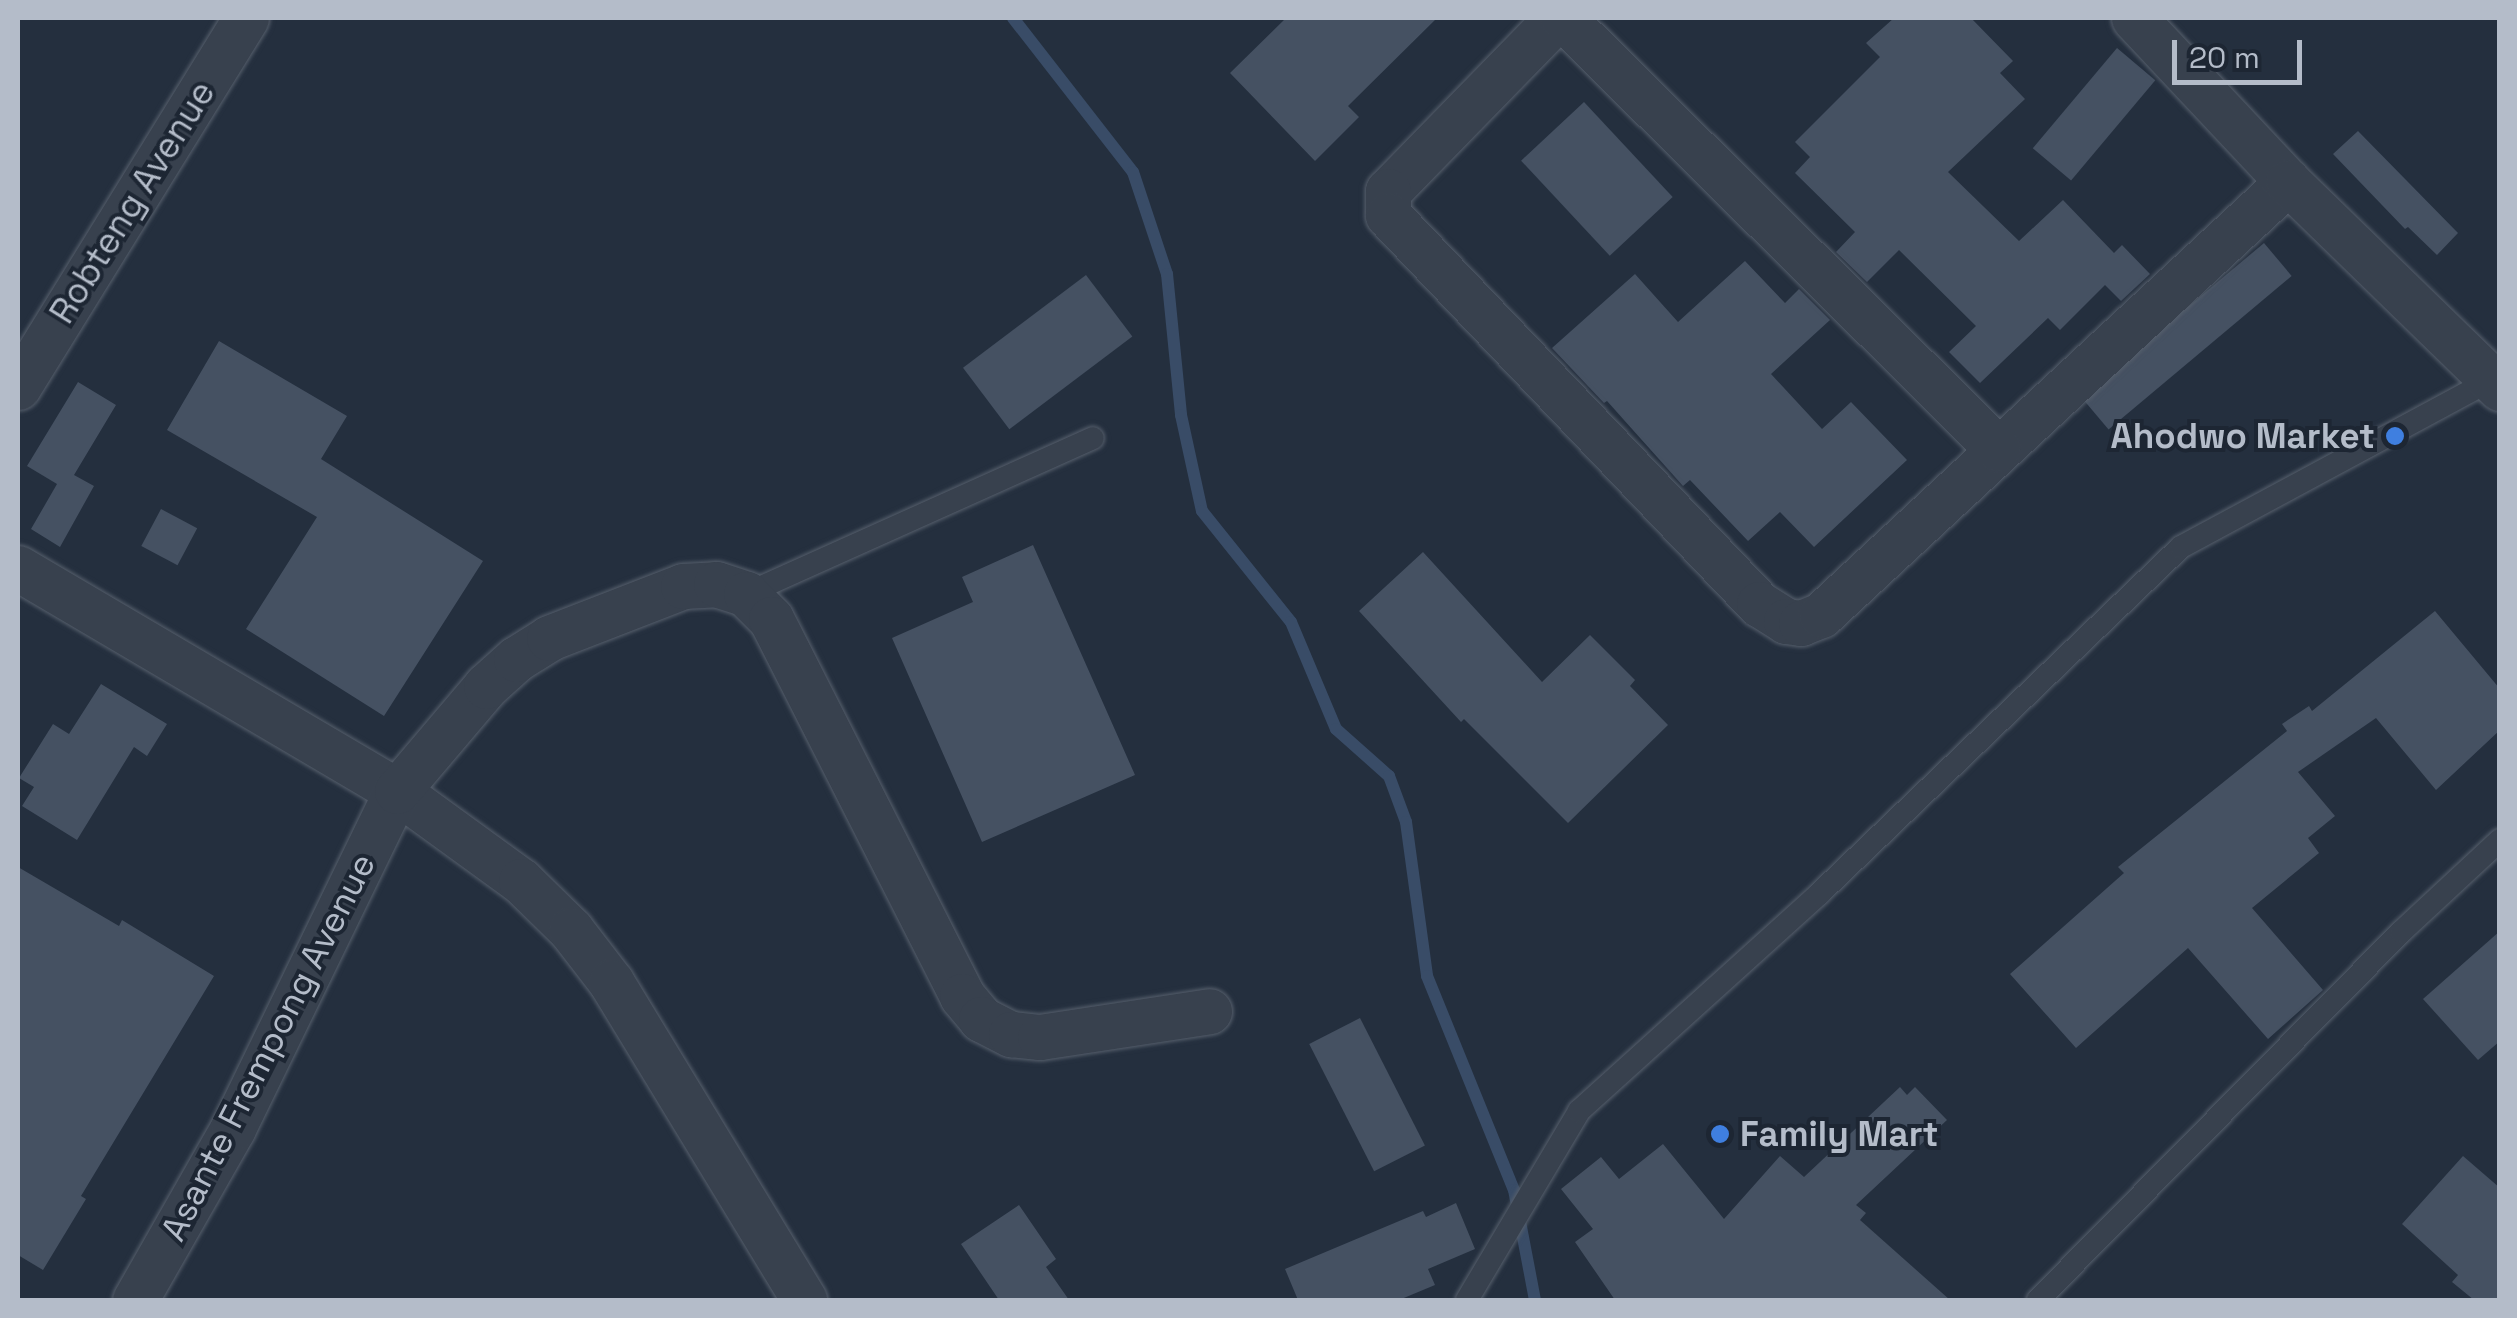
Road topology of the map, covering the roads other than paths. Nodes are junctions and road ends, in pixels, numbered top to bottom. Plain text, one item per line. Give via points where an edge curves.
1 (246, 18) edge
2 (1560, 18) edge
3 (2134, 18) edge
4 (2288, 182) junction
5 (2495, 384) edge
6 (18, 387) edge
7 (1094, 438) dead end
8 (1998, 449) junction
9 (18, 568) edge
10 (746, 594) junction
11 (398, 791) junction
12 (2500, 840) edge
13 (1209, 1012) dead end
14 (135, 1300) edge
15 (804, 1300) edge
16 (1467, 1300) edge
17 (2038, 1300) edge

1 - 6 street, Robteng Avenue
2 - 8 street
2 - 8 street via 1388,191 1388,215 1759,604 1786,621 1821,615
3 - 4 street
4 - 5 street
4 - 8 street
5 - 16 lane via 2181,546 1819,894 1579,1112
7 - 10 lane
9 - 11 street
10 - 11 street, Asante Frempong Avenue via 716,584 683,586 549,638 486,686
10 - 13 street via 770,619 962,996 981,1019 1011,1034 1040,1037
11 - 14 street, Asante Frempong Avenue via 233,1128
11 - 15 street via 521,881 571,930 611,982
12 - 17 lane

